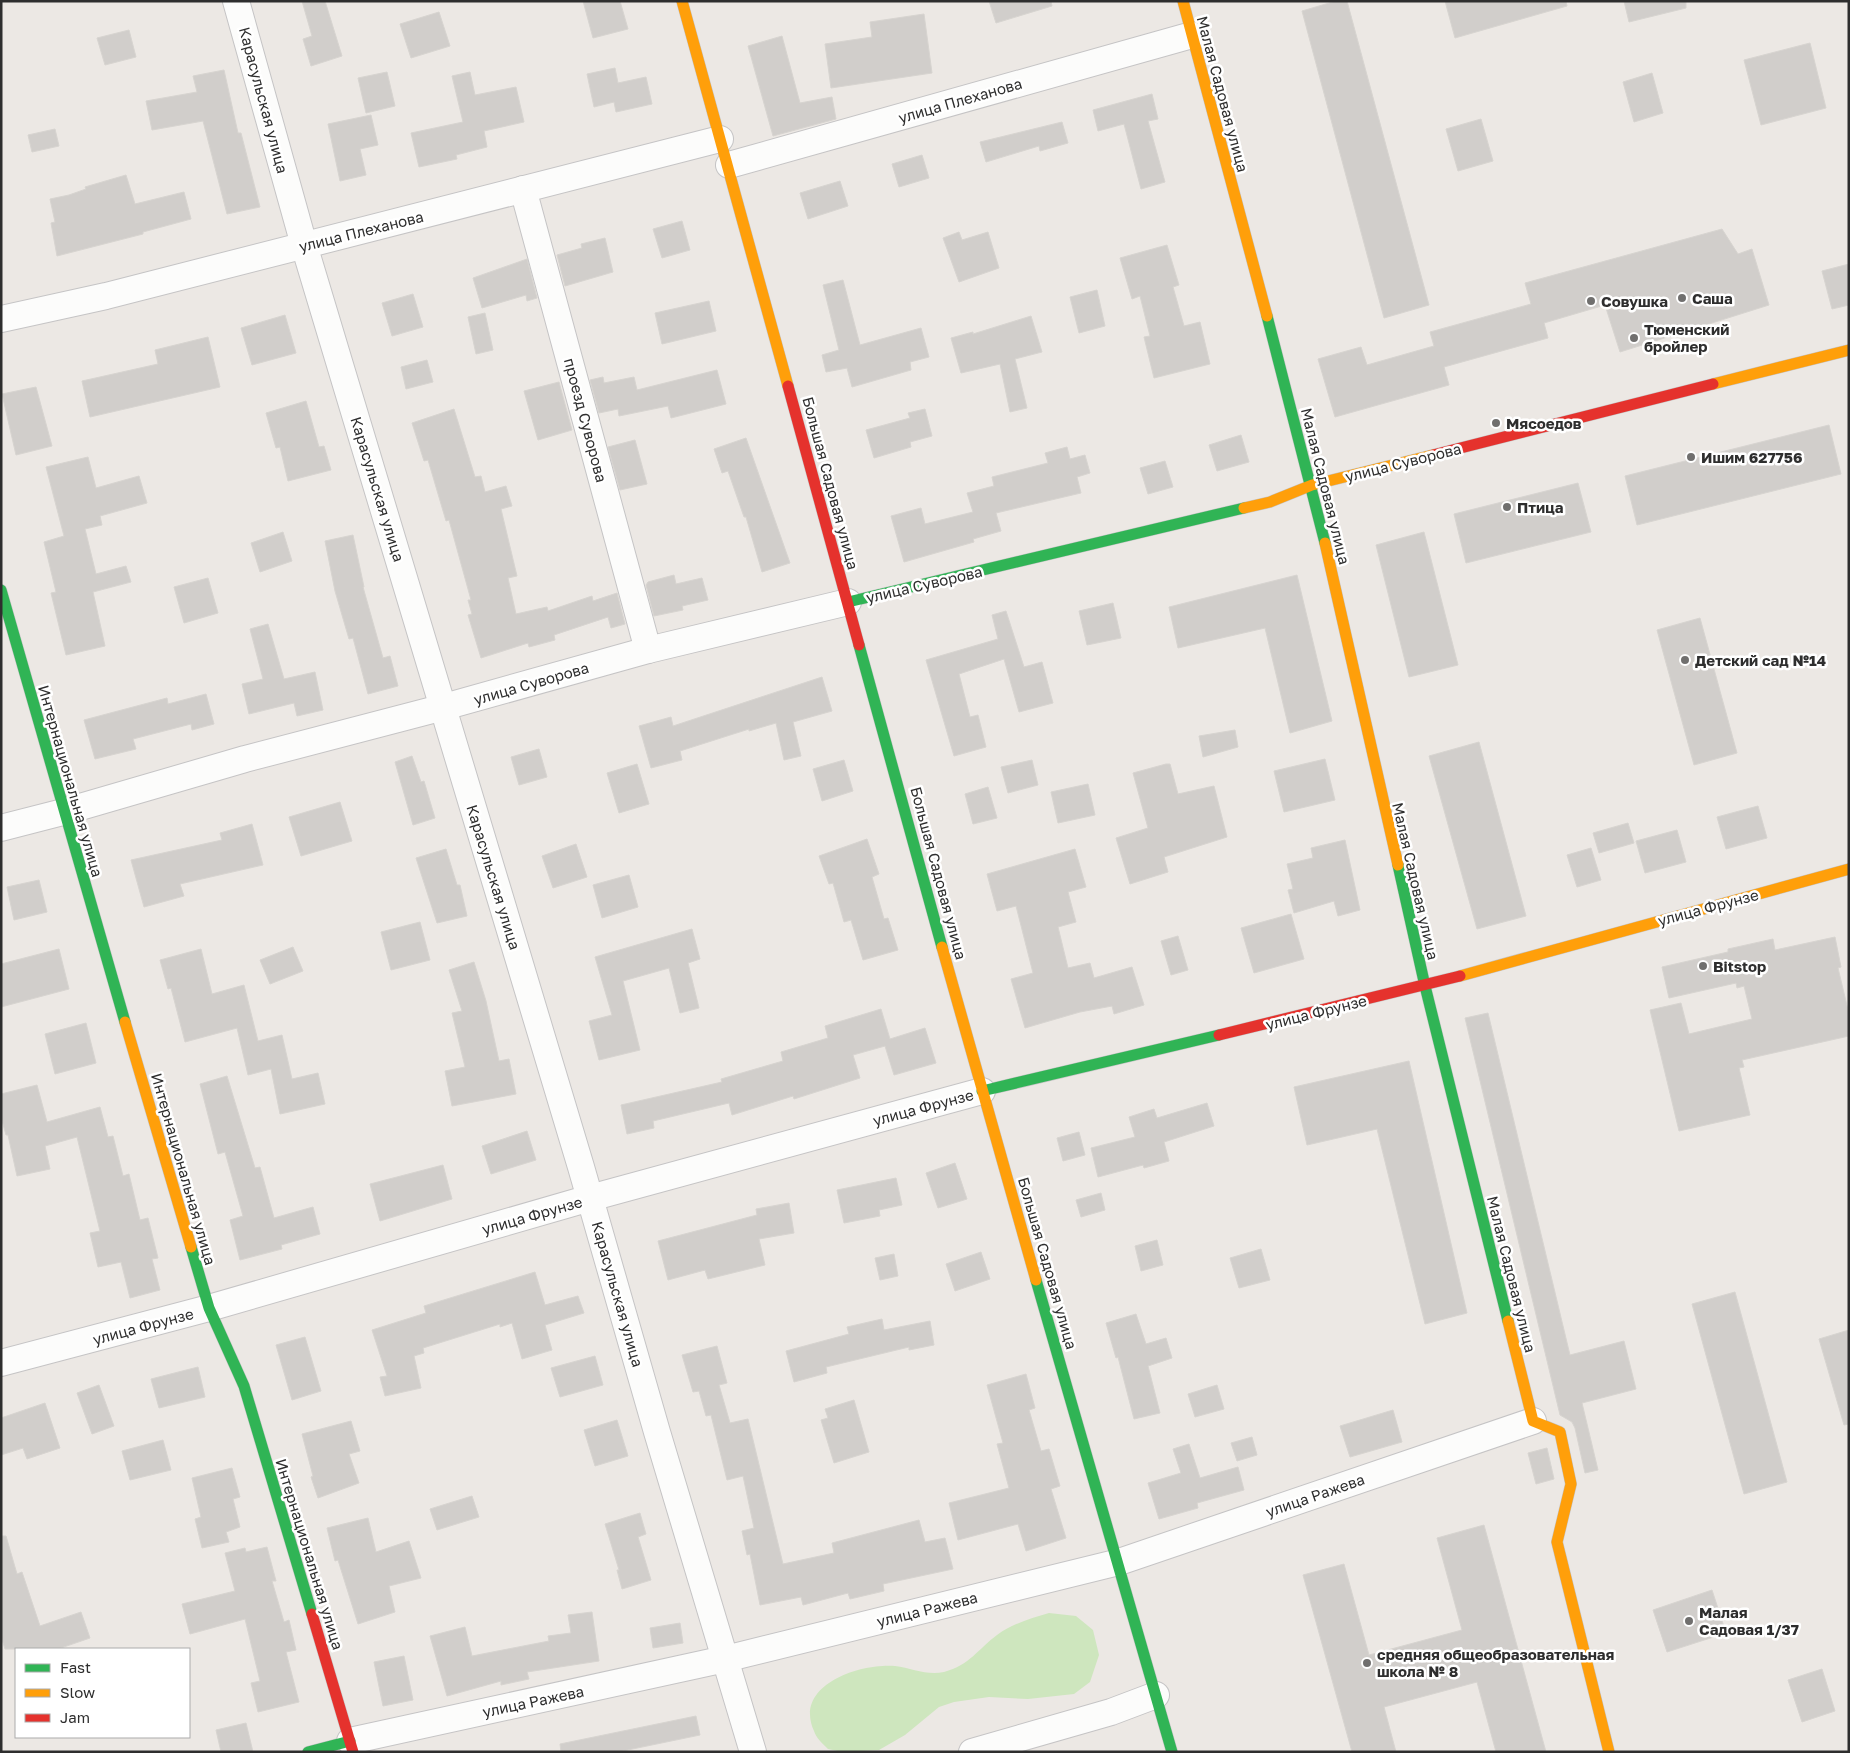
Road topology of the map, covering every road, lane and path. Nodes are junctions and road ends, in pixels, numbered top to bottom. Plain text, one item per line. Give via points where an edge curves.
1 (236, 1) edge
2 (682, 1) edge
3 (1183, 1) edge
4 (1192, 35) junction
5 (720, 139) junction
6 (729, 165) junction
7 (523, 189) junction
8 (304, 245) junction
9 (1, 319) edge
10 (1849, 350) edge
11 (1312, 485) junction
12 (1, 590) edge
13 (848, 602) junction
14 (648, 650) junction
15 (444, 707) junction
16 (63, 812) junction
17 (1, 828) edge
18 (1849, 869) edge
19 (1425, 986) junction
20 (982, 1091) junction
21 (590, 1198) junction
22 (209, 1308) junction
23 (1, 1363) edge
24 (1533, 1421) junction
25 (1119, 1562) junction
26 (725, 1659) junction
27 (1156, 1695) junction
28 (352, 1746) edge
29 (308, 1752) edge
30 (753, 1752) edge
31 (972, 1752) edge
32 (1172, 1752) edge
33 (1608, 1752) edge

1 - 8 street, Карасульская улица
2 - 5 street, Большая Садовая улица
3 - 4 street, Малая Садовая улица
4 - 6 street, улица Плеханова
4 - 11 street, Малая Садовая улица
5 - 6 street, Большая Садовая улица
5 - 7 street, улица Плеханова
6 - 13 street, Большая Садовая улица
7 - 8 street, улица Плеханова
7 - 14 street, проезд Суворова
8 - 9 street, улица Плеханова via 106,296
8 - 15 street, Карасульская улица
10 - 11 street, улица Суворова
11 - 13 street, улица Суворова via 1270,502
11 - 19 street, Малая Садовая улица
12 - 16 street, Интернациональная улица
13 - 14 street, улица Суворова
13 - 20 street, Большая Садовая улица
14 - 15 street, улица Суворова
15 - 16 street, улица Суворова via 244,759
15 - 21 street, Карасульская улица
16 - 17 street, улица Суворова
16 - 22 street, Интернациональная улица
18 - 19 street, улица Фрунзе
19 - 20 street, улица Фрунзе
19 - 24 street, Малая Садовая улица
20 - 21 street, улица Фрунзе
20 - 25 street, Большая Садовая улица
21 - 22 street, улица Фрунзе
21 - 26 street, Карасульская улица
22 - 23 street, улица Фрунзе
22 - 28 street, Интернациональная улица via 244,1386
24 - 25 street, улица Ражева
24 - 33 street via 1560,1432 1571,1484 1557,1542
25 - 26 street, улица Ражева
25 - 27 street, Большая Садовая улица
26 - 28 street, улица Ражева
26 - 30 street, Карасульская улица
27 - 31 street via 1111,1712
27 - 32 street, Большая Садовая улица
28 - 29 street, улица Ражева

